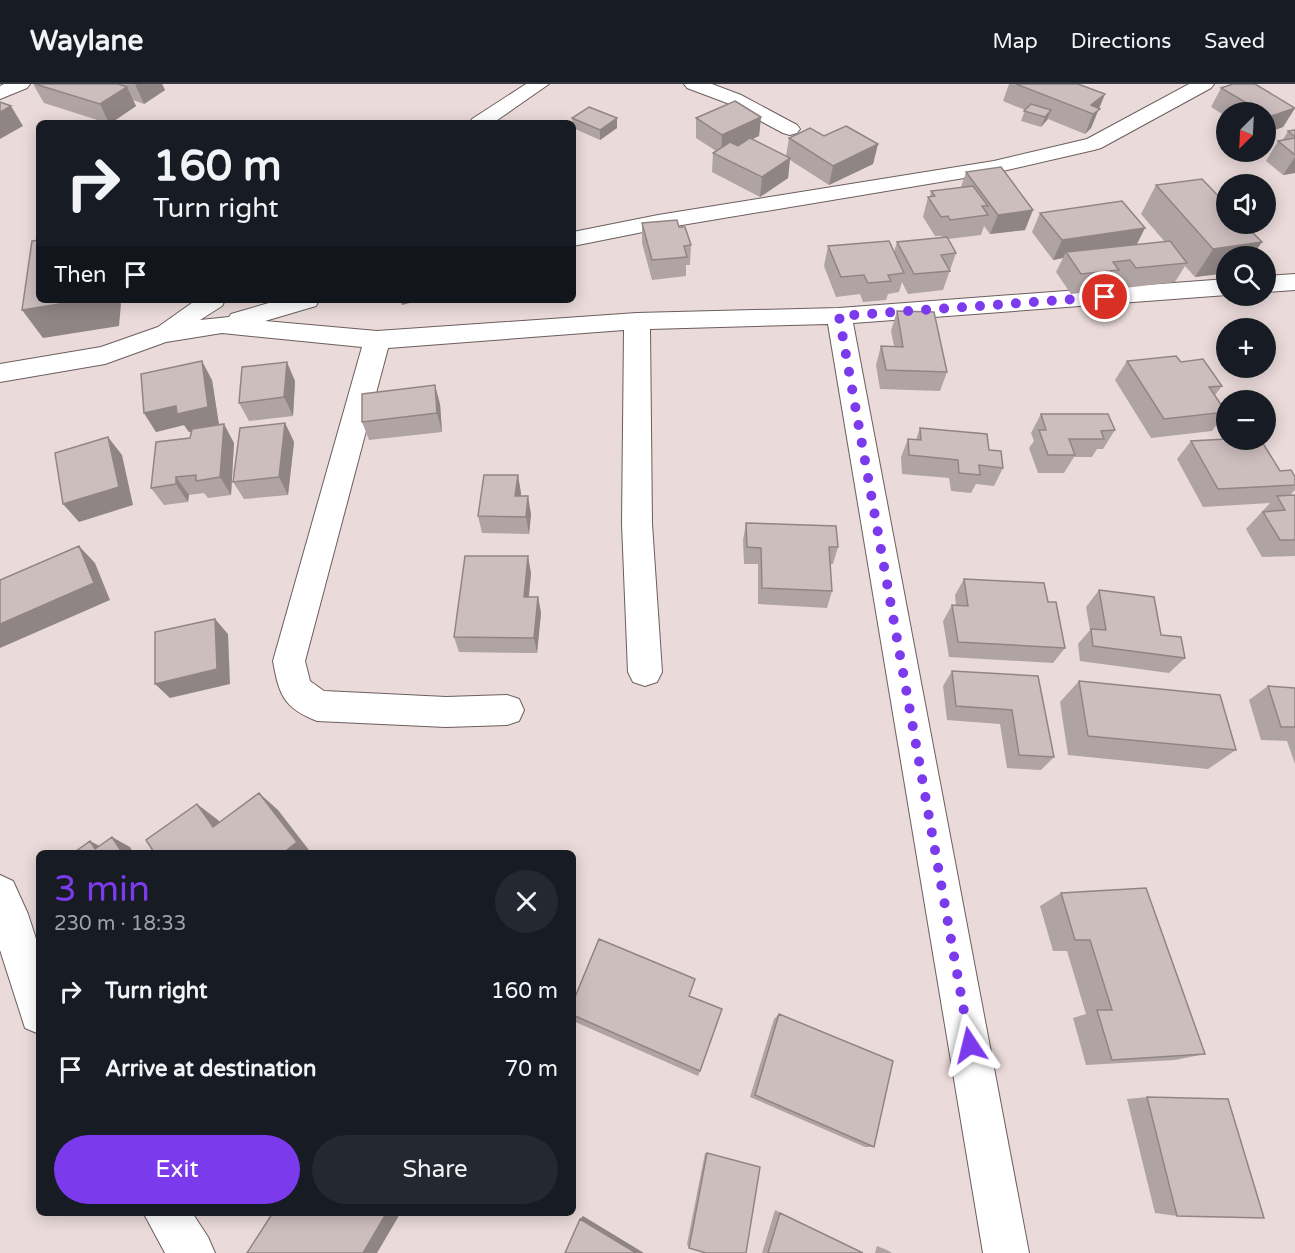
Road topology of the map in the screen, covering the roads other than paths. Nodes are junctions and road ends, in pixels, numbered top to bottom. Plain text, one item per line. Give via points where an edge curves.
1 (20, 84) edge
2 (539, 84) edge
3 (694, 84) edge
4 (1204, 84) edge
5 (0, 93) edge
6 (484, 120) edge
7 (790, 129) dead end
8 (576, 238) edge
9 (1295, 282) edge
10 (1276, 283) edge
11 (1216, 287) edge
12 (208, 303) edge
13 (297, 303) edge
14 (839, 316) junction
15 (637, 321) junction
16 (222, 325) junction
17 (162, 334) junction
18 (377, 340) junction
19 (0, 373) edge
20 (645, 672) dead end
21 (507, 710) dead end
22 (3, 909) edge
23 (36, 1005) edge
24 (168, 1216) edge
25 (192, 1253) edge
26 (1006, 1253) edge

1 - 5 street
2 - 6 street
3 - 7 street via 734,99
4 - 8 street via 1094,144 994,167
9 - 10 street
11 - 14 street
12 - 17 street
13 - 16 street
14 - 15 street
14 - 26 street
15 - 18 street
15 - 20 street via 637,524
16 - 17 street
16 - 18 street
17 - 19 street via 105,355
18 - 21 street via 289,661 295,689 317,706 446,712
22 - 23 street
24 - 25 street

